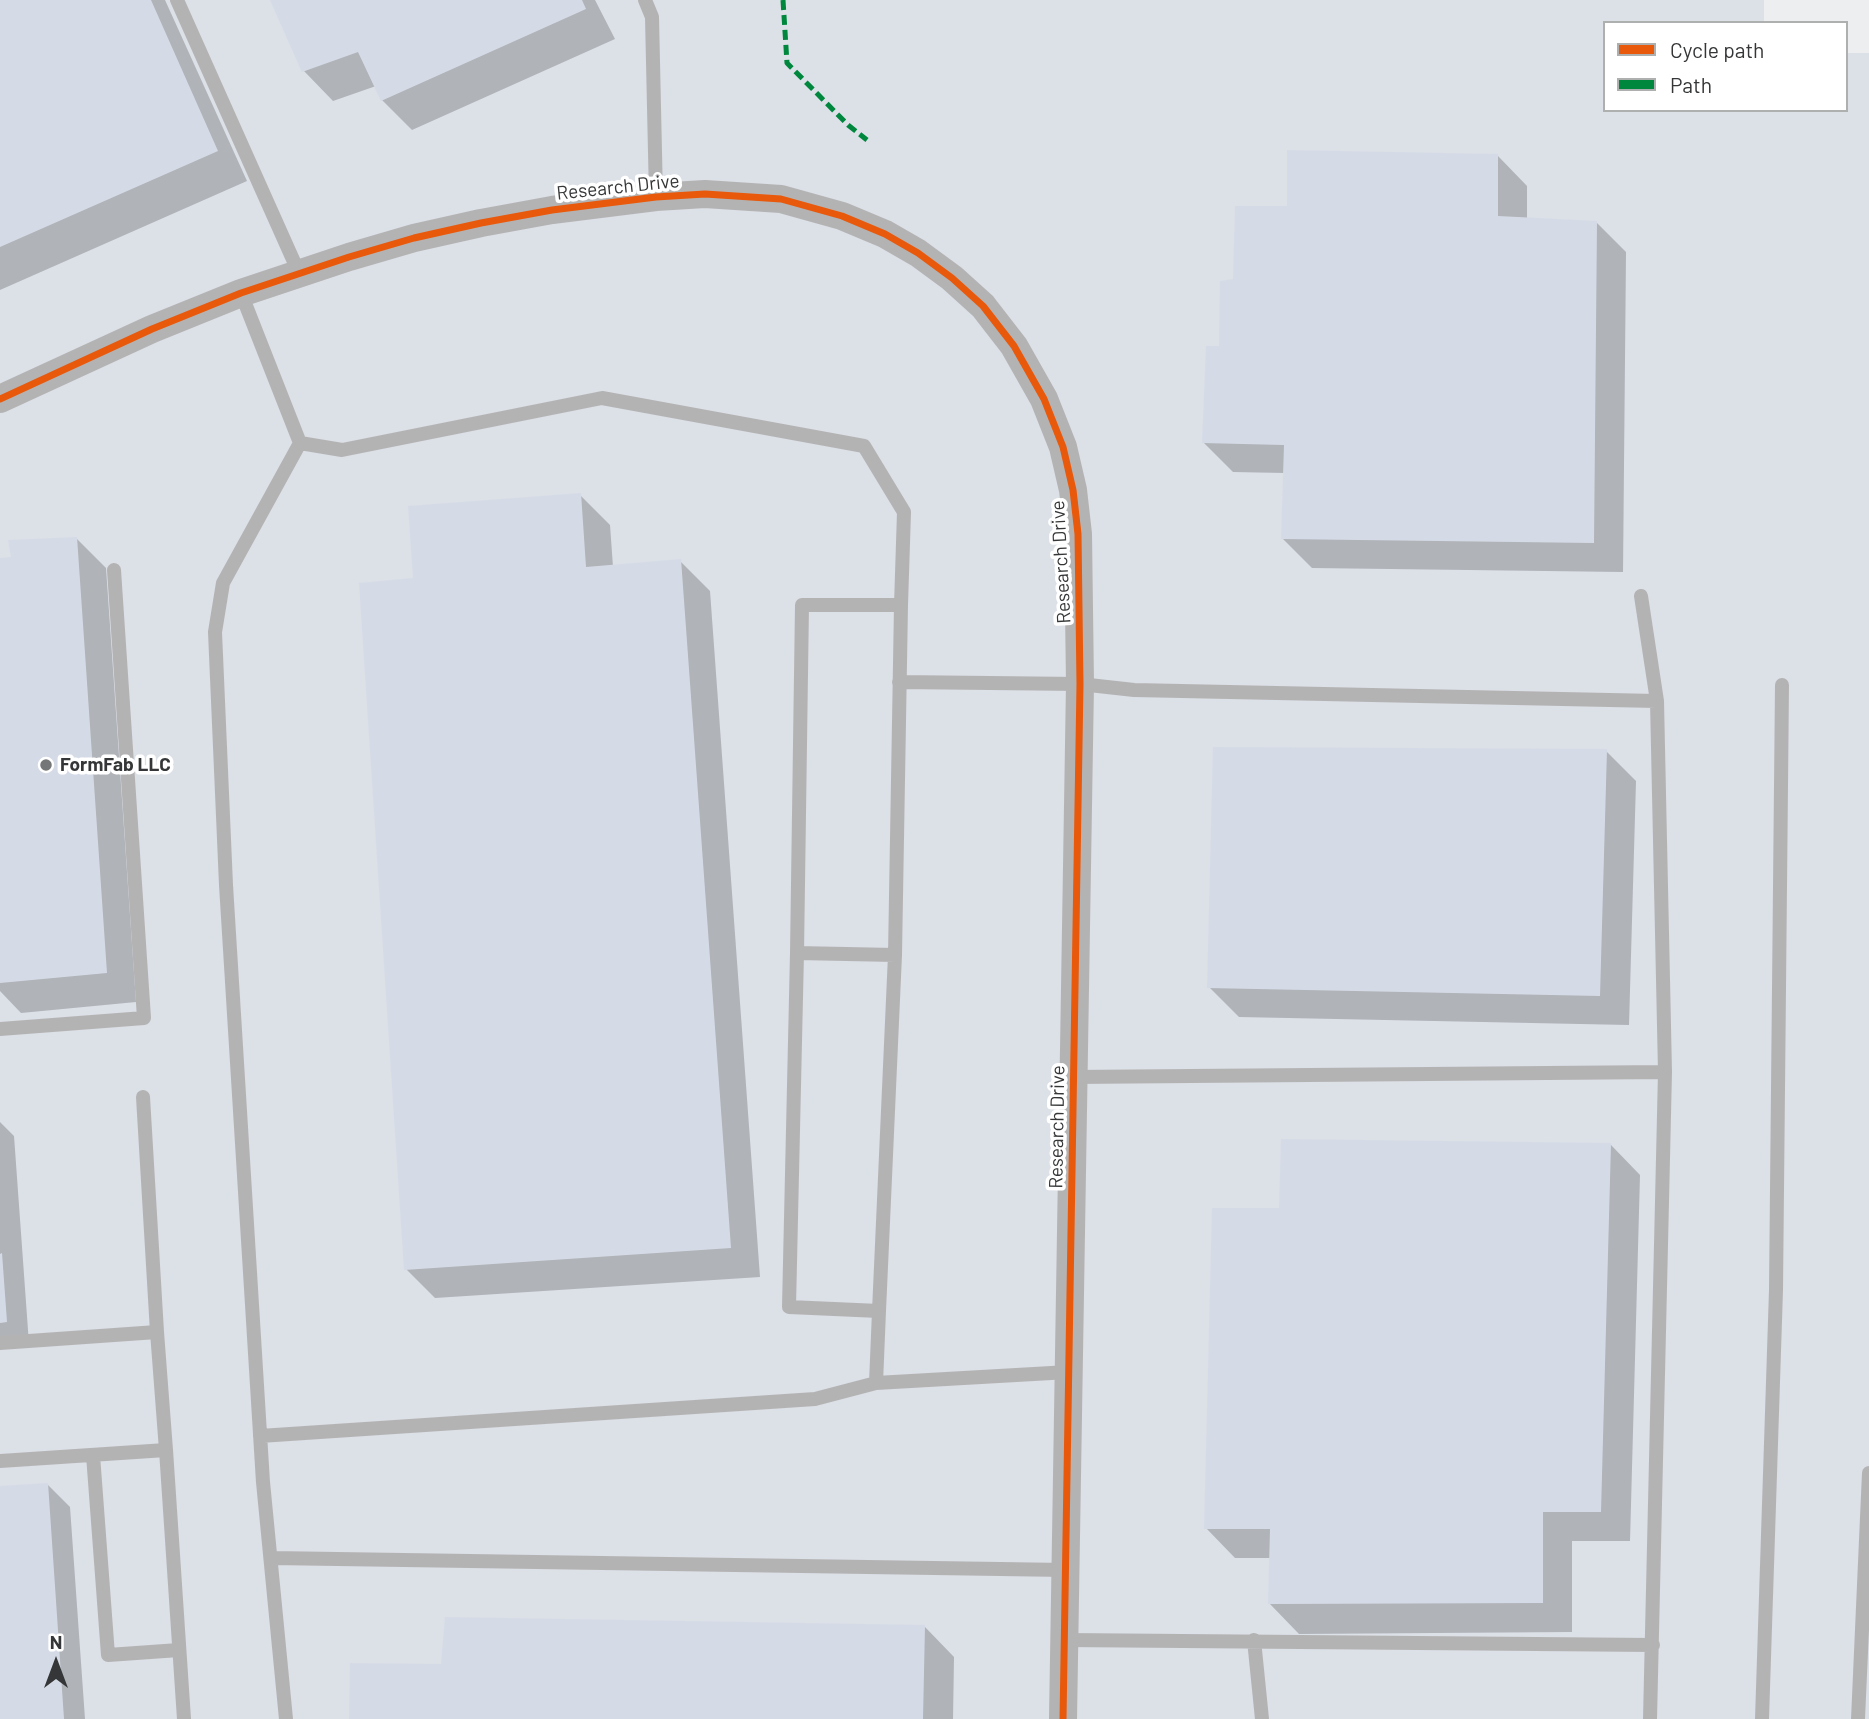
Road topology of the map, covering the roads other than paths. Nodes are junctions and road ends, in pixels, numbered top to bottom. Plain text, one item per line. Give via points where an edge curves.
1 (177, 0) edge
2 (645, 0) edge
3 (656, 197) junction
4 (299, 273) junction
5 (241, 293) junction
6 (0, 399) edge
7 (300, 443) junction
8 (114, 570) dead end
9 (1641, 596) dead end
10 (901, 605) junction
11 (899, 682) junction
12 (1080, 684) junction
13 (1782, 685) dead end
14 (1657, 701) junction
15 (797, 953) junction
16 (895, 955) junction
17 (0, 1029) edge
18 (1665, 1072) junction
19 (1073, 1077) junction
20 (143, 1097) dead end
21 (879, 1311) junction
22 (157, 1332) junction
23 (0, 1343) edge
24 (1069, 1372) junction
25 (876, 1383) junction
26 (260, 1436) junction
27 (166, 1450) junction
28 (93, 1455) junction
29 (0, 1461) edge
30 (1869, 1473) edge
31 (271, 1558) junction
32 (1066, 1570) junction
33 (1065, 1640) junction
34 (1254, 1640) junction
35 (1653, 1646) junction
36 (179, 1650) junction
37 (184, 1719) edge
38 (286, 1719) edge
39 (1063, 1719) edge
40 (1262, 1719) edge
41 (1650, 1719) edge
42 (1762, 1719) edge
43 (1858, 1719) edge

1 - 4 lane
2 - 3 lane via 652,18
3 - 4 street, Research Drive via 481,223
3 - 12 street, Research Drive via 705,194 781,199 842,216 918,253 983,306 1014,346 1044,399 1063,447 1078,534
4 - 5 street, Research Drive
5 - 6 street, Research Drive
5 - 7 lane
7 - 10 lane via 342,450 602,398 864,446 904,512
7 - 26 lane via 223,583 215,632
8 - 17 lane via 144,1018
9 - 14 lane
10 - 11 lane
10 - 15 lane via 802,605
11 - 12 lane
11 - 16 lane
12 - 14 lane via 1134,690
12 - 19 street, Research Drive
13 - 42 lane via 1776,1290
14 - 18 lane
15 - 16 lane
15 - 21 lane via 789,1307
16 - 21 lane
18 - 19 lane
18 - 35 lane
19 - 24 street, Research Drive
20 - 22 lane
21 - 25 lane
22 - 23 lane
22 - 27 lane
24 - 25 lane
24 - 32 street, Research Drive
25 - 26 lane via 815,1399
26 - 31 lane
27 - 28 lane
27 - 36 lane
28 - 29 lane
28 - 36 lane via 108,1655
30 - 43 lane
31 - 32 lane
31 - 38 lane
32 - 33 street, Research Drive
33 - 34 lane
33 - 39 street, Research Drive
34 - 35 lane
34 - 40 lane
35 - 41 lane
36 - 37 lane

